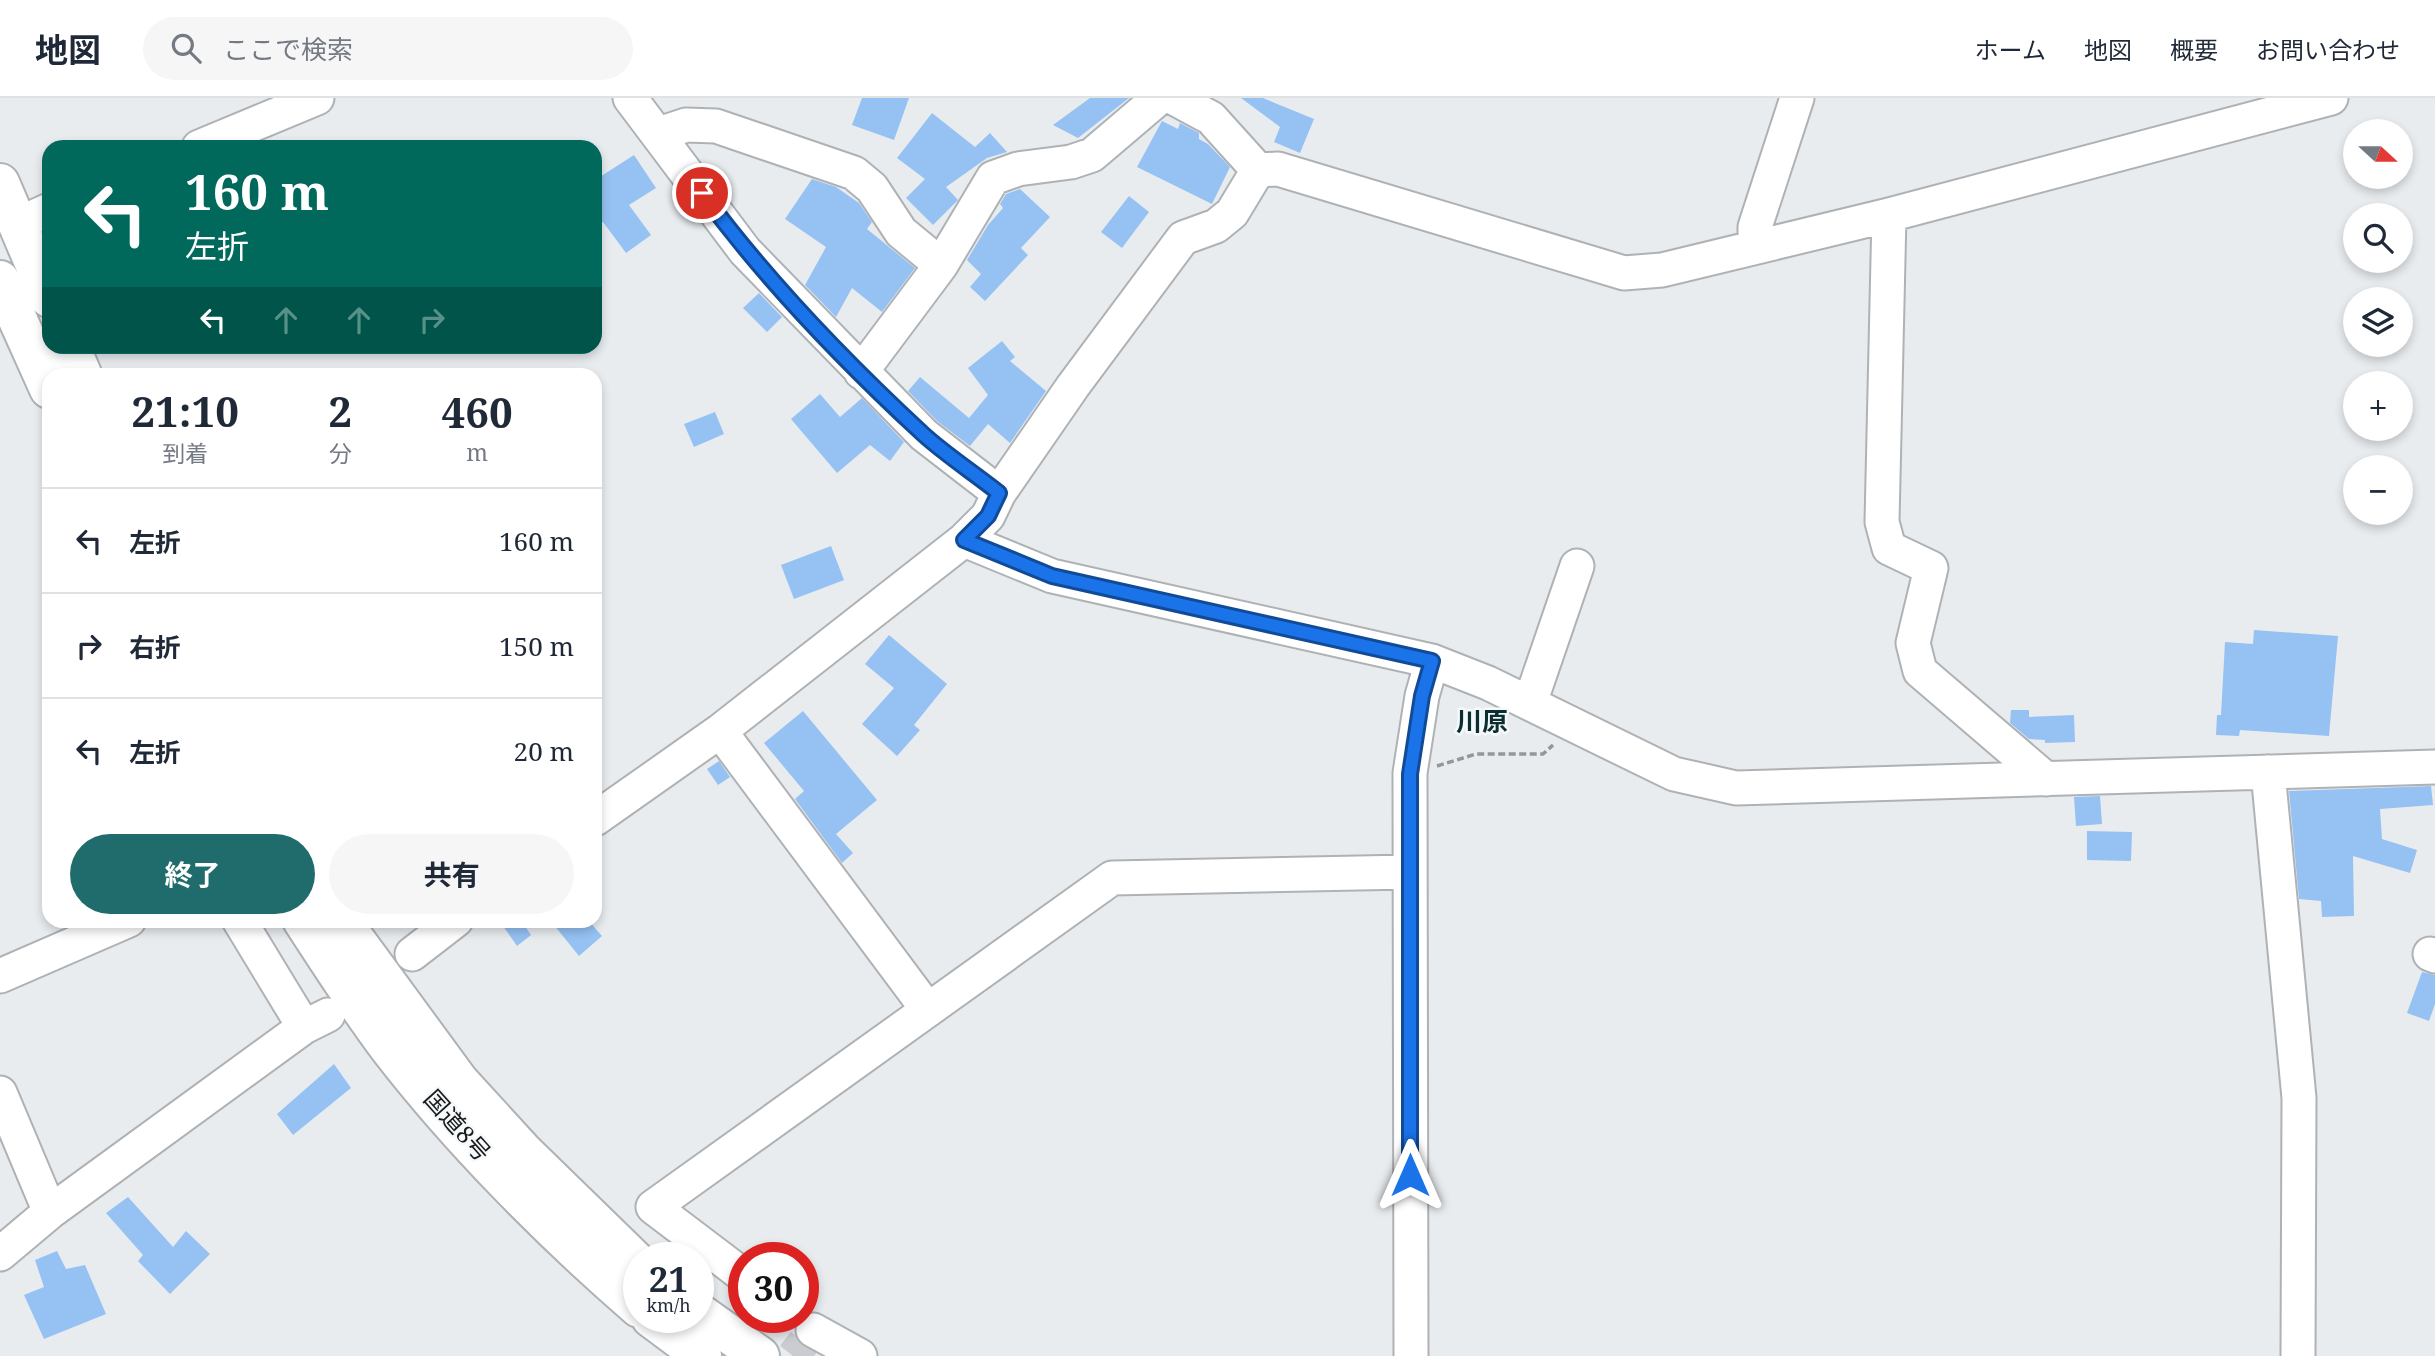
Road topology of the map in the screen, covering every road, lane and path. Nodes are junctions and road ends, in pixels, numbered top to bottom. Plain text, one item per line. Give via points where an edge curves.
1 (317, 98) edge
2 (630, 98) edge
3 (1159, 98) edge
4 (1174, 98) edge
5 (1797, 98) edge
6 (2331, 98) edge
7 (659, 134) junction
8 (216, 140) edge
9 (1258, 170) junction
10 (0, 183) edge
11 (1889, 215) junction
12 (33, 217) edge
13 (1755, 247) junction
14 (42, 263) edge
15 (941, 265) junction
16 (0, 280) edge
17 (861, 372) junction
18 (42, 373) edge
19 (999, 493) junction
20 (964, 540) junction
21 (1577, 566) dead end
22 (1432, 661) junction
23 (1530, 703) junction
24 (1576, 725) junction
25 (720, 731) junction
26 (2435, 767) edge
27 (2268, 772) junction
28 (1410, 774) junction
29 (2046, 779) junction
30 (602, 814) edge
31 (1409, 872) junction
32 (111, 928) edge
33 (245, 928) edge
34 (307, 928) edge
35 (347, 928) edge
36 (446, 928) edge
37 (412, 954) dead end
38 (0, 976) edge
39 (928, 1010) junction
40 (0, 1093) edge
41 (50, 1212) junction
42 (623, 1248) edge
43 (0, 1254) edge
44 (728, 1264) edge
45 (623, 1294) edge
46 (714, 1323) edge
47 (671, 1333) edge
48 (811, 1333) edge
49 (702, 1356) edge
50 (760, 1356) edge
51 (860, 1356) edge
52 (1411, 1356) edge
53 (2298, 1356) edge

1 - 8 street
2 - 7 street
3 - 15 street via 1092,155 993,178
4 - 9 street via 1211,118
5 - 13 street via 1755,227
6 - 11 street
7 - 15 street via 686,125 716,126 854,173 872,187 901,232
7 - 17 street via 745,251
9 - 13 street via 1278,169 1624,273 1662,270
9 - 19 street via 1232,213 1216,226 1183,238
10 - 12 highway
11 - 13 street
11 - 29 street via 1882,522 1889,548 1931,568 1913,643 1920,671
12 - 14 highway
15 - 17 street
16 - 18 highway
17 - 19 street via 924,435
19 - 20 street via 988,516
20 - 22 street via 1052,576
20 - 25 street
21 - 23 street
22 - 23 street
22 - 28 street
23 - 24 street
24 - 28 path via 1543,754 1476,754
24 - 29 street via 1674,774 1736,788
25 - 30 street
25 - 39 street
26 - 27 street
27 - 29 street
27 - 53 street via 2299,1098
28 - 31 street
31 - 39 street via 1112,878
31 - 52 street
32 - 38 street
33 - 41 street via 316,1021
34 - 45 highway, 国道8号 via 390,1049 442,1110 581,1258
35 - 42 highway, 国道8号 via 459,1081
36 - 37 street
39 - 44 street via 653,1207
40 - 41 street
41 - 43 street
46 - 50 highway
47 - 49 highway
48 - 51 street

